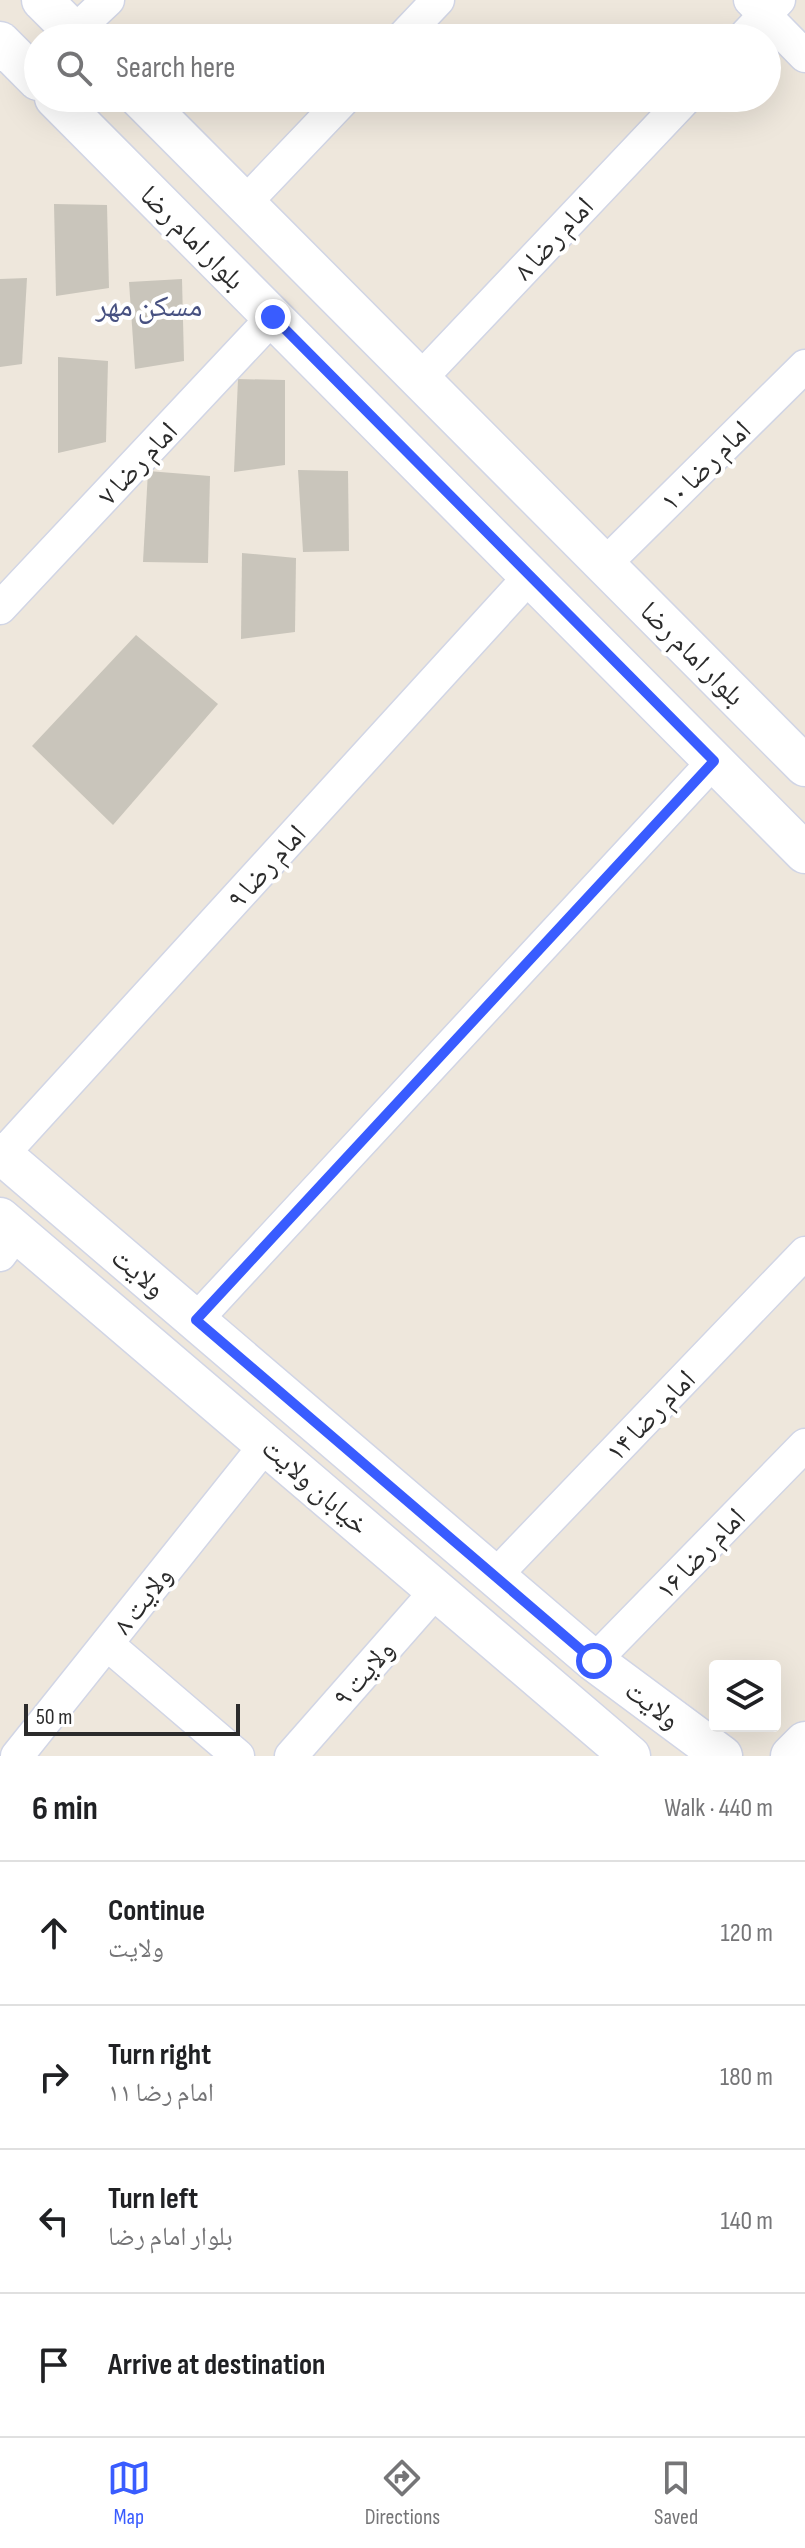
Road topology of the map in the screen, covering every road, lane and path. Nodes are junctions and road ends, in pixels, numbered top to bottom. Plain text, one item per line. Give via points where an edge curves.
1 (42, 0) edge
2 (108, 0) edge
3 (438, 0) edge
4 (765, 5) edge
5 (66, 24) edge
6 (87, 24) edge
7 (415, 24) edge
8 (752, 24) edge
9 (780, 24) edge
10 (781, 25) edge
11 (3, 52) edge
12 (805, 56) edge
13 (24, 69) edge
14 (69, 112) edge
15 (154, 112) edge
16 (332, 112) edge
17 (673, 112) edge
18 (245, 203) junction
19 (273, 317) junction
20 (805, 366) edge
21 (420, 379) junction
22 (605, 564) junction
23 (530, 576) junction
24 (0, 608) edge
25 (714, 761) junction
26 (805, 766) edge
27 (761, 809) junction
28 (805, 853) edge
29 (1, 1154) edge
30 (6, 1235) edge
31 (805, 1253) edge
32 (196, 1320) junction
33 (267, 1443) junction
34 (805, 1445) edge
35 (494, 1577) junction
36 (436, 1591) junction
37 (107, 1644) junction
38 (594, 1661) junction
39 (805, 1742) edge
40 (17, 1756) edge
41 (238, 1756) edge
42 (291, 1756) edge
43 (630, 1756) edge
44 (722, 1756) edge
45 (791, 1756) edge

1 - 5 street
2 - 6 street
3 - 7 street
4 - 8 street
4 - 9 street
10 - 12 street
11 - 13 street
14 - 19 street, بلوار امام رضا
15 - 18 street, بلوار امام رضا
16 - 18 street
17 - 21 street, امام رضا ۸
18 - 21 street, بلوار امام رضا
19 - 23 street, بلوار امام رضا
19 - 24 street, امام رضا ۷
20 - 22 street, امام رضا ۱۰
21 - 22 street, بلوار امام رضا
22 - 26 street, بلوار امام رضا
23 - 25 street, بلوار امام رضا
23 - 29 street, امام رضا ۹
25 - 27 street, بلوار امام رضا
25 - 32 street
26 - 27 street
27 - 28 street, بلوار امام رضا
29 - 32 street, ولایت
30 - 33 street, خیابان ولایت
31 - 35 street, امام رضا ۱۴
32 - 35 street, ولایت
33 - 36 street, خیابان ولایت
33 - 37 street, ولایت ۸
34 - 38 street, امام رضا ۱۶
35 - 38 street, ولایت
36 - 42 street, ولایت ۹
36 - 43 street, خیابان ولایت
37 - 40 street, ولایت ۸
37 - 41 street
38 - 44 street, ولایت
39 - 45 street

